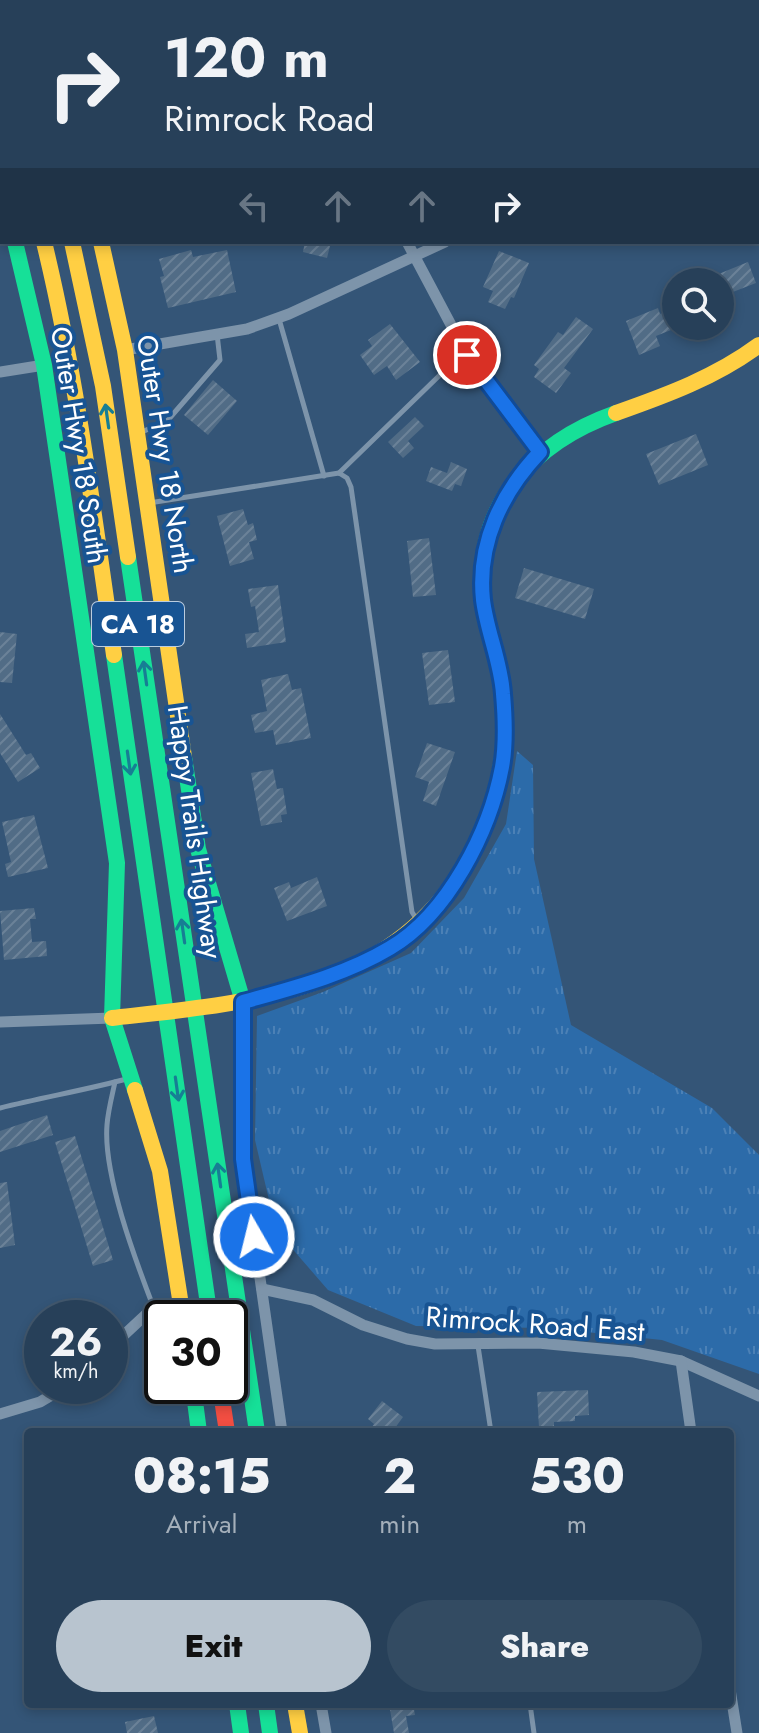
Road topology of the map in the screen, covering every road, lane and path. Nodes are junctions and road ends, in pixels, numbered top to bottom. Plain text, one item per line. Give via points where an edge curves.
1 (15, 244) edge
2 (44, 244) edge
3 (72, 244) edge
4 (101, 244) edge
5 (408, 244) edge
6 (440, 244) edge
7 (413, 256) junction
8 (279, 318) junction
9 (217, 333) junction
10 (462, 344) junction
11 (759, 345) edge
12 (125, 350) junction
13 (44, 365) junction
14 (0, 372) edge
15 (136, 434) junction
16 (540, 452) junction
17 (339, 473) junction
18 (324, 476) junction
19 (147, 504) junction
20 (420, 924) junction
21 (243, 1002) junction
22 (195, 1008) junction
23 (166, 1012) junction
24 (112, 1018) junction
25 (0, 1022) edge
26 (123, 1080) junction
27 (0, 1108) edge
28 (262, 1289) junction
29 (151, 1300) edge
30 (180, 1300) edge
31 (207, 1300) edge
32 (144, 1316) edge
33 (128, 1331) edge
34 (478, 1343) junction
35 (681, 1361) junction
36 (759, 1396) edge
37 (33, 1404) edge
38 (195, 1404) edge
39 (223, 1404) edge
40 (0, 1414) edge
41 (198, 1428) edge
42 (226, 1428) edge
43 (256, 1428) edge
44 (281, 1428) edge
45 (490, 1428) edge
46 (690, 1428) edge
47 (238, 1708) edge
48 (267, 1708) edge
49 (296, 1708) edge
50 (322, 1708) edge
51 (531, 1708) edge
52 (733, 1708) edge
53 (241, 1733) edge
54 (270, 1733) edge
55 (300, 1733) edge
56 (326, 1733) edge
57 (534, 1733) edge
58 (737, 1733) edge

1 - 13 street, Outer Hwy 18 South
2 -> 23 street, Happy Trails Highway / CA 18 via 83,440
22 -> 3 street, Happy Trails Highway / CA 18 via 103,386
4 - 12 street, Outer Hwy 18 North
5 - 7 street
6 - 7 street
7 - 8 street
7 - 10 street
8 - 9 street
8 - 18 lane
9 - 12 street
9 - 15 lane via 220,360 168,420
10 - 16 street
10 - 17 lane via 442,373
11 - 16 street via 686,387 585,424
12 - 15 street, Outer Hwy 18 North
13 - 14 street
13 - 24 street, Outer Hwy 18 South via 117,863
15 - 19 street, Outer Hwy 18 North
16 - 20 street via 491,524 484,563 483,599 503,694 503,764 492,808 454,883
17 - 18 lane
17 - 20 lane via 351,487 412,912
18 - 19 lane
19 - 21 street, Outer Hwy 18 North via 198,849
20 - 21 street via 393,947 356,967
21 - 22 street
21 - 28 street, Outer Hwy 18 North via 243,1159
22 - 23 street
43 -> 22 street, Happy Trails Highway / CA 18
23 - 24 street
23 -> 31 street, Happy Trails Highway / CA 18
24 - 25 street
24 - 26 street, Outer Hwy 18 South
26 - 27 lane
26 - 29 lane via 107,1128 111,1167
26 - 30 street, Outer Hwy 18 South via 160,1171
28 - 34 street, Rimrock Road East via 313,1300 407,1339
28 - 44 street, Outer Hwy 18 North
32 - 33 street
34 - 35 street, Rimrock Road East via 538,1343
34 - 45 lane
35 - 36 street, Rimrock Road East
35 - 46 street
37 - 40 street
38 - 41 street
39 - 42 street
47 - 53 street
48 - 54 street
49 - 55 street
50 - 56 street
51 - 57 lane
52 - 58 street

